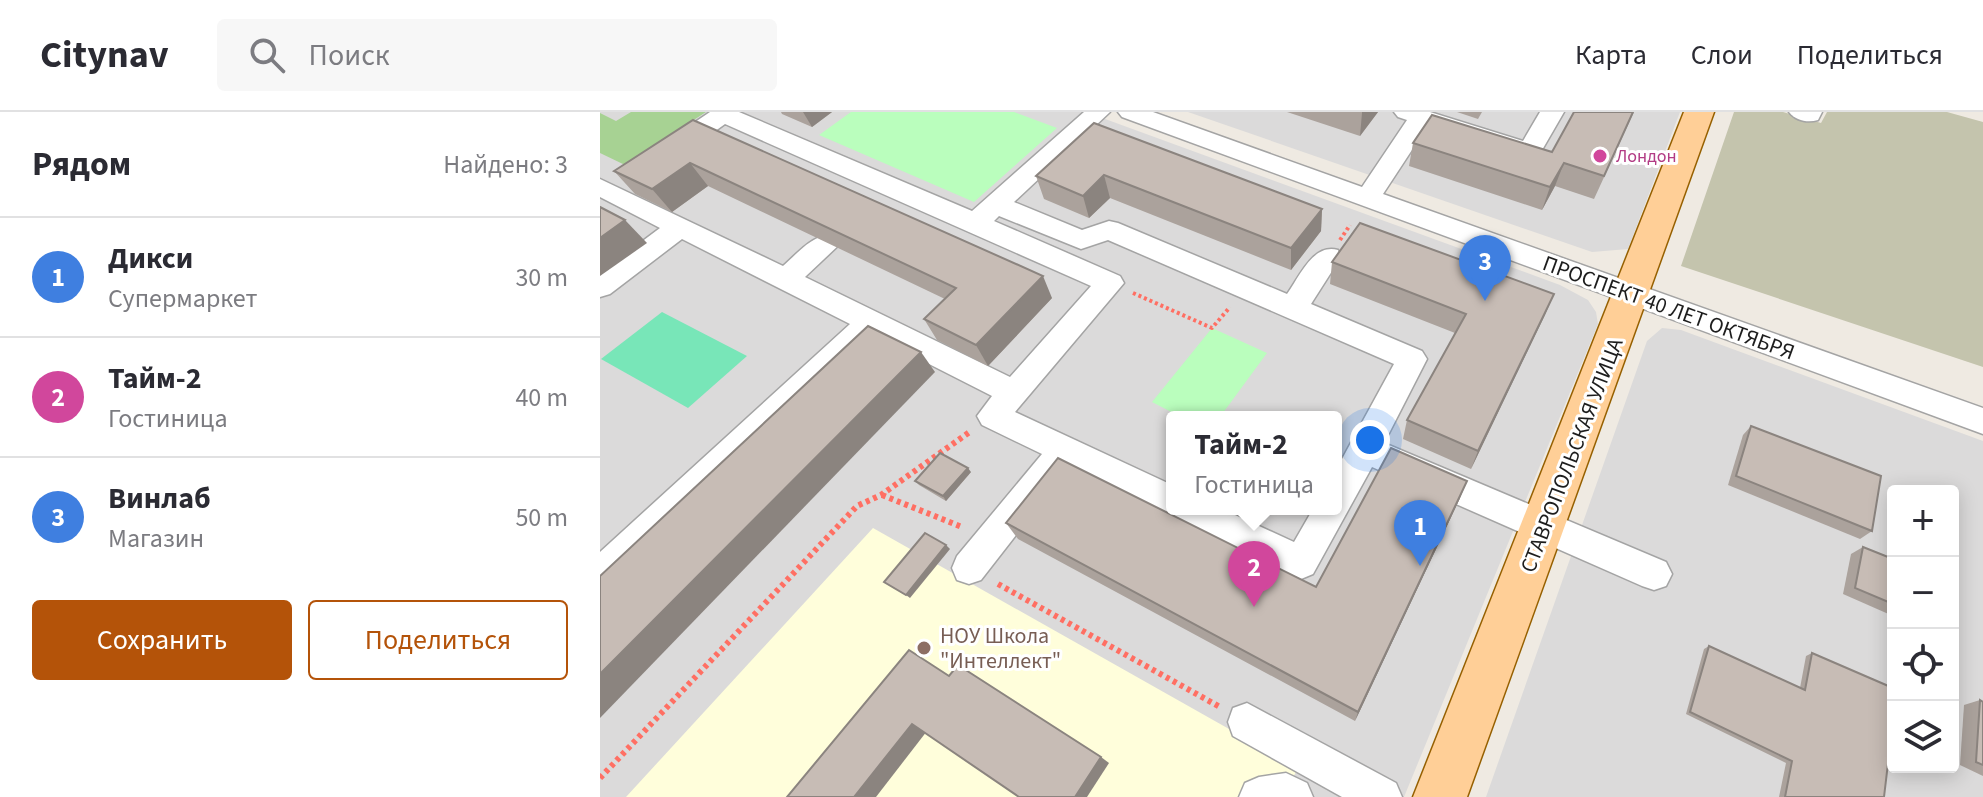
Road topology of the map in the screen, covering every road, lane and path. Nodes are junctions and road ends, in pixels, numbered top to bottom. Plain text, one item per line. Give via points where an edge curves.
1 (1098, 112) edge
2 (1130, 112) edge
3 (1552, 112) edge
4 (1699, 112) edge
5 (1801, 112) edge
6 (1810, 112) edge
7 (725, 113) edge
8 (1414, 114) edge
9 (653, 162) edge
10 (610, 188) edge
11 (1368, 198) junction
12 (996, 204) junction
13 (975, 223) junction
14 (680, 227) junction
15 (828, 243) edge
16 (1328, 257) dead end
17 (785, 279) junction
18 (1110, 283) junction
19 (600, 287) edge
20 (1247, 289) junction
21 (1632, 294) junction
22 (1293, 308) junction
23 (871, 322) junction
24 (1014, 393) junction
25 (993, 416) junction
26 (1983, 421) edge
27 (1365, 449) junction
28 (1064, 450) junction
29 (1342, 490) edge
30 (881, 495) junction
31 (1166, 498) edge
32 (1201, 515) edge
33 (1328, 515) edge
34 (1544, 526) junction
35 (993, 539) junction
36 (969, 568) joint
37 (1654, 574) dead end
38 (600, 575) edge
39 (1247, 722) joint
40 (600, 778) edge
41 (1259, 797) edge
42 (1293, 797) edge
43 (1382, 797) edge
44 (1440, 797) edge

1 - 12 street
2 - 11 street, ПРОСПЕКТ 40 ЛЕТ ОКТЯБРЯ
3 - 8 street via 1529,151
4 - 21 main road, СТАВРОПОЛЬСКАЯ УЛИЦА
5 - 6 street
7 - 9 street
7 - 13 street via 884,197
8 - 11 street
10 - 14 street
11 - 21 street, ПРОСПЕКТ 40 ЛЕТ ОКТЯБРЯ
12 - 13 street
12 - 20 street via 1081,240 1109,230
13 - 18 street
14 - 17 street
14 - 19 street
15 - 17 street
16 - 22 street
17 - 23 street
18 - 20 path via 1212,328
18 - 24 street
20 - 22 street
21 - 26 street, ПРОСПЕКТ 40 ЛЕТ ОКТЯБРЯ
21 - 34 main road, СТАВРОПОЛЬСКАЯ УЛИЦА
22 - 27 street via 1412,359
23 - 24 street
23 - 38 street
24 - 25 street
25 - 28 street
25 - 30 path
27 - 29 street
27 - 34 street
28 - 31 street
28 - 35 street
30 - 35 path
30 - 40 path via 857,506
32 - 33 street via 1301,563
34 - 37 street
34 - 44 main road, СТАВРОПОЛЬСКАЯ УЛИЦА
35 - 36 street
36 - 39 path
39 - 43 street
41 - 42 street

